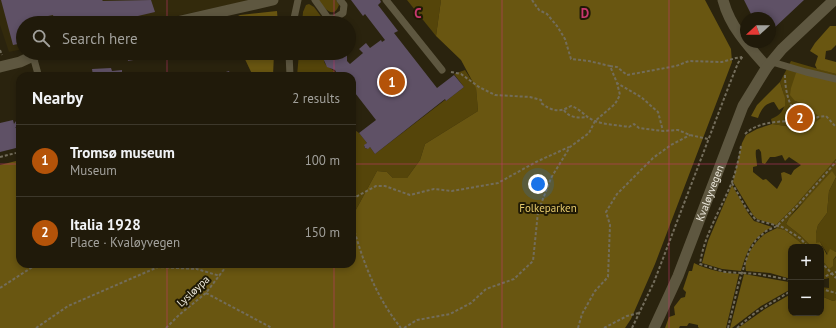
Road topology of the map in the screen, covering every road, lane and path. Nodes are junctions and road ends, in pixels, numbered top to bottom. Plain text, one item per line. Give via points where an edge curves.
1 (273, 0) edge
2 (298, 0) edge
3 (314, 0) edge
4 (340, 0) edge
5 (386, 0) edge
6 (532, 0) edge
7 (723, 0) edge
8 (834, 0) edge
9 (203, 16) edge
10 (295, 16) edge
11 (326, 16) edge
12 (338, 16) edge
13 (24, 60) edge
14 (38, 60) edge
15 (289, 60) edge
16 (769, 65) junction
17 (610, 66) junction
18 (0, 67) edge
19 (786, 67) junction
20 (442, 70) joint
21 (38, 72) edge
22 (290, 72) edge
23 (836, 79) edge
24 (617, 83) junction
25 (793, 109) junction
26 (564, 110) junction
27 (588, 117) junction
28 (812, 120) junction
29 (595, 121) junction
30 (789, 121) junction
31 (836, 127) edge
32 (663, 131) junction
33 (690, 135) junction
34 (735, 138) junction
35 (708, 139) junction
36 (570, 147) junction
37 (16, 153) edge
38 (0, 157) edge
39 (836, 162) edge
40 (732, 182) junction
41 (356, 197) edge
42 (776, 226) junction
43 (356, 239) edge
44 (805, 244) edge
45 (824, 266) edge
46 (30, 268) edge
47 (156, 268) edge
48 (178, 268) edge
49 (225, 268) edge
50 (197, 269) joint
51 (836, 272) edge
52 (742, 273) junction
53 (831, 274) junction
54 (220, 276) junction
55 (824, 277) edge
56 (836, 278) edge
57 (788, 279) edge
58 (0, 288) edge
59 (824, 290) edge
60 (206, 293) junction
61 (788, 293) edge
62 (836, 293) edge
63 (640, 313) junction
64 (36, 328) edge
65 (166, 328) edge
66 (272, 328) edge
67 (402, 328) edge
68 (578, 328) edge
69 (604, 328) edge
70 (632, 328) edge
71 (654, 328) edge
72 (728, 328) edge
73 (737, 328) edge

1 - 9 street
2 - 10 lane
3 - 11 lane
4 - 12 lane via 344,5 342,13
5 - 20 lane
6 - 17 path via 557,26 565,39 571,59
7 - 16 street via 736,30 750,49
8 - 16 street, Kvaløyvegen via 782,49
13 - 18 street
14 - 21 lane
15 - 22 lane
16 - 19 lane
16 - 34 street, Kvaløyvegen via 743,106
17 - 24 path
17 - 35 path via 617,67 627,75 676,66 689,61 722,62 743,56
19 - 23 lane
19 - 25 path via 786,90
20 - 26 path via 461,74 495,95 530,97 541,100 541,103 550,110
24 - 29 path via 620,95 615,104
24 - 32 path via 641,97 658,112
25 - 28 path via 801,106 808,109
25 - 30 path
26 - 27 path via 573,117
26 - 27 path via 571,106
27 - 29 path
28 - 30 path via 807,128 800,130 794,128
28 - 31 path via 826,116
29 - 32 path via 629,127 634,124 639,128
29 - 36 path via 589,133
30 - 34 path via 755,126
32 - 33 path via 678,130
33 - 35 path
33 - 68 path via 653,158 617,194 606,212 610,225 608,277 595,291 582,314
34 - 40 path via 741,144
34 - 71 street, Kvaløyvegen
35 - 63 path
36 - 41 path via 498,183 452,191 434,189 410,195 385,186 376,186
36 - 67 path via 551,178 538,212 533,261 514,279 486,289 471,303 450,314 417,320
37 - 38 path
39 - 42 path via 798,206
40 - 42 path via 756,220
40 - 52 path via 700,264 725,272
42 - 44 path via 794,234
42 - 52 path via 756,240 749,251
43 - 67 path via 366,269
45 - 53 path
46 - 58 path
47 - 64 path via 68,306
48 - 50 path
49 - 54 path, Lysløypa
50 - 54 path
51 - 53 path
52 - 57 path
52 - 72 path
53 - 55 path
53 - 56 path
54 - 60 path, Lysløypa
59 - 62 path
60 - 65 path, Lysløypa
60 - 66 path
61 - 73 path via 756,312
63 - 69 path via 627,316
63 - 70 path

